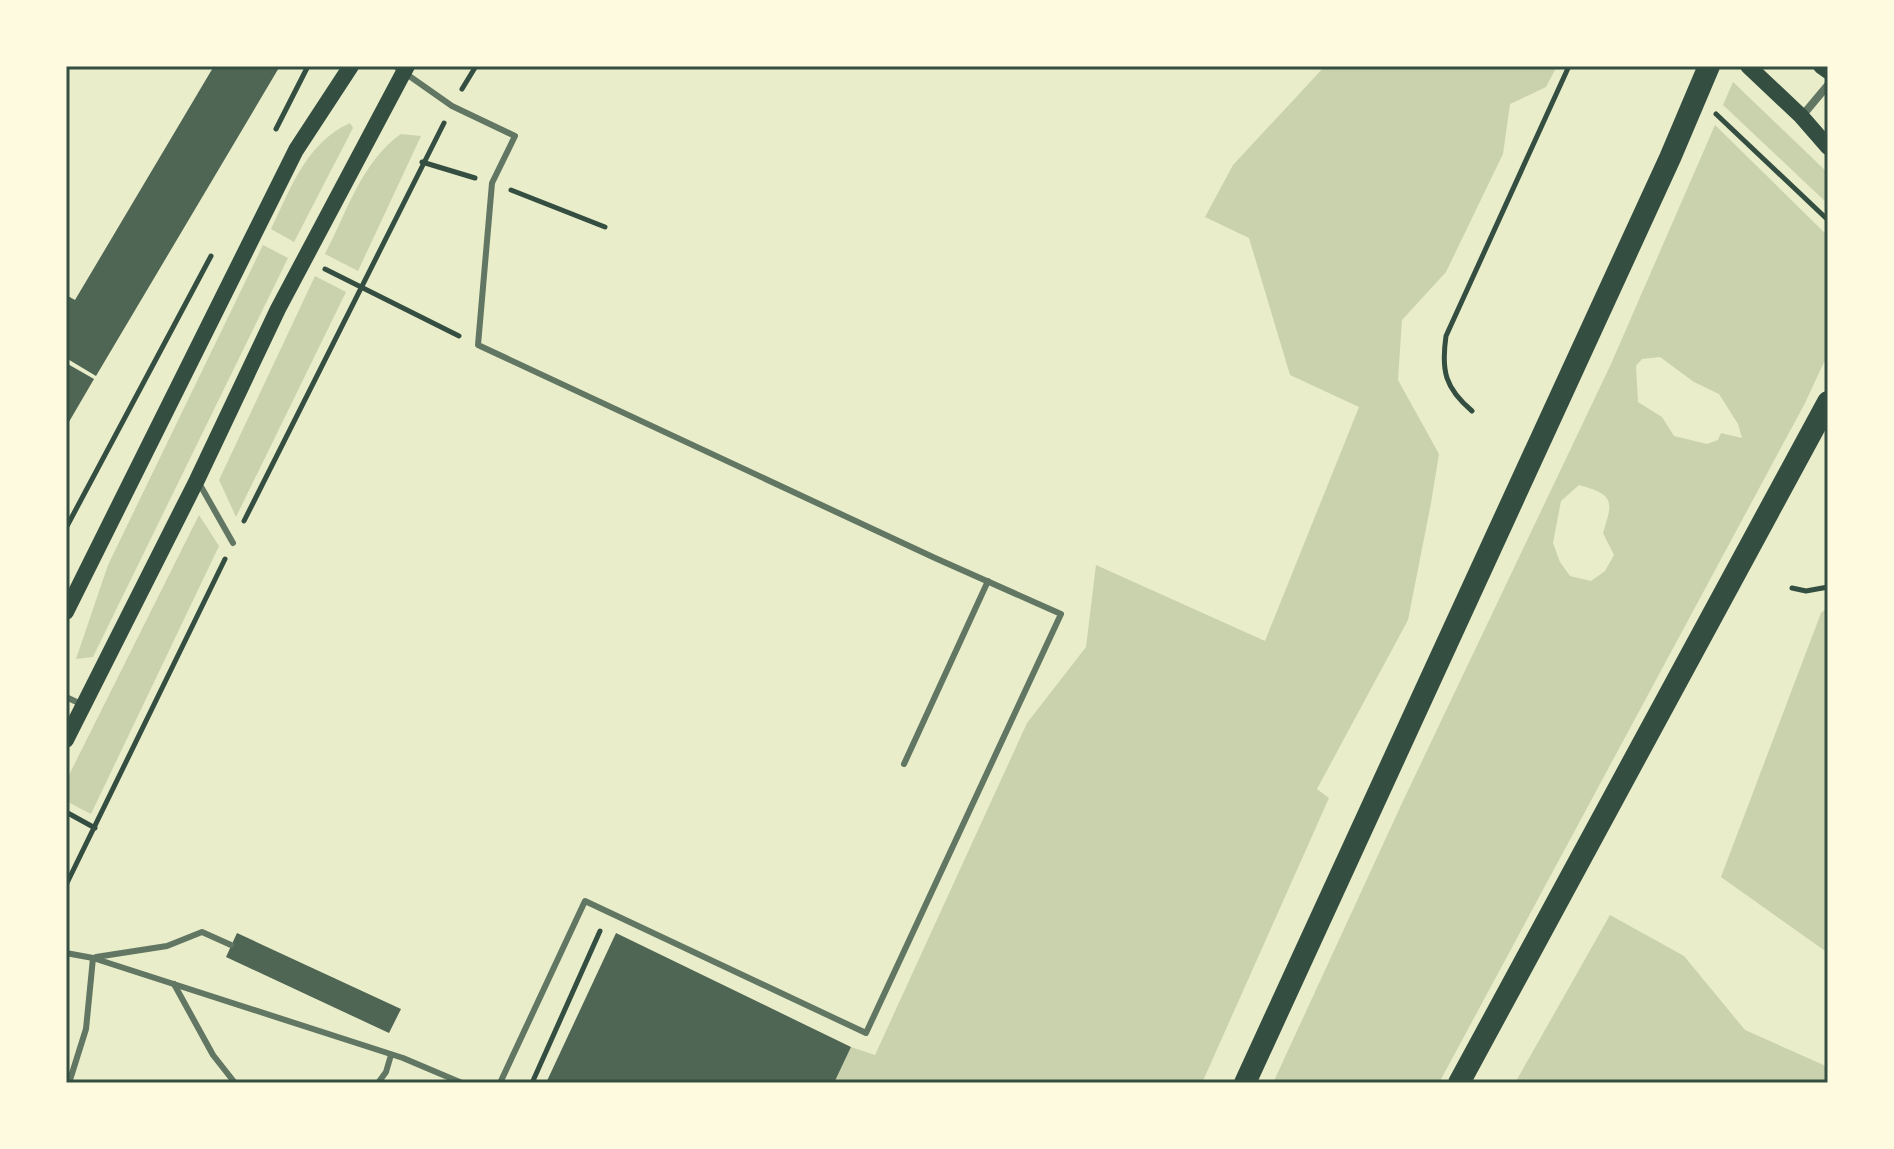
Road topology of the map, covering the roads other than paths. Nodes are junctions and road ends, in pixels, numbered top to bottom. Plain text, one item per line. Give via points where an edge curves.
1 (351, 66) edge
2 (1709, 66) edge
3 (1748, 66) edge
4 (1821, 66) edge
5 (402, 68) edge
6 (1828, 71) edge
7 (1828, 85) edge
8 (1801, 116) junction
9 (1828, 147) edge
10 (1828, 402) edge
11 (197, 480) junction
12 (233, 543) road end
13 (988, 581) junction
14 (66, 612) edge
15 (66, 697) edge
16 (84, 705) junction
17 (66, 740) edge
18 (904, 764) dead end
19 (231, 945) dead end
20 (66, 953) edge
21 (93, 958) junction
22 (174, 984) junction
23 (391, 1055) junction
24 (69, 1083) edge
25 (235, 1083) edge
26 (378, 1083) edge
27 (462, 1083) edge
28 (500, 1083) edge
29 (1245, 1083) edge
30 (1459, 1083) edge

1 - 14 main road via 296,150
2 - 29 highway
3 - 8 main road
4 - 6 main road
5 - 11 main road
5 - 13 lane via 452,106 515,136 492,183 478,345
7 - 8 street
8 - 9 main road
10 - 30 highway
11 - 12 lane
11 - 16 main road
13 - 18 lane
13 - 28 lane via 1061,614 866,1033 585,901
15 - 16 lane
16 - 17 main road
19 - 21 lane via 202,932 167,946
20 - 21 lane
21 - 22 lane
21 - 24 lane via 86,1029
22 - 23 lane
22 - 25 lane via 213,1055
23 - 26 lane
23 - 27 lane

